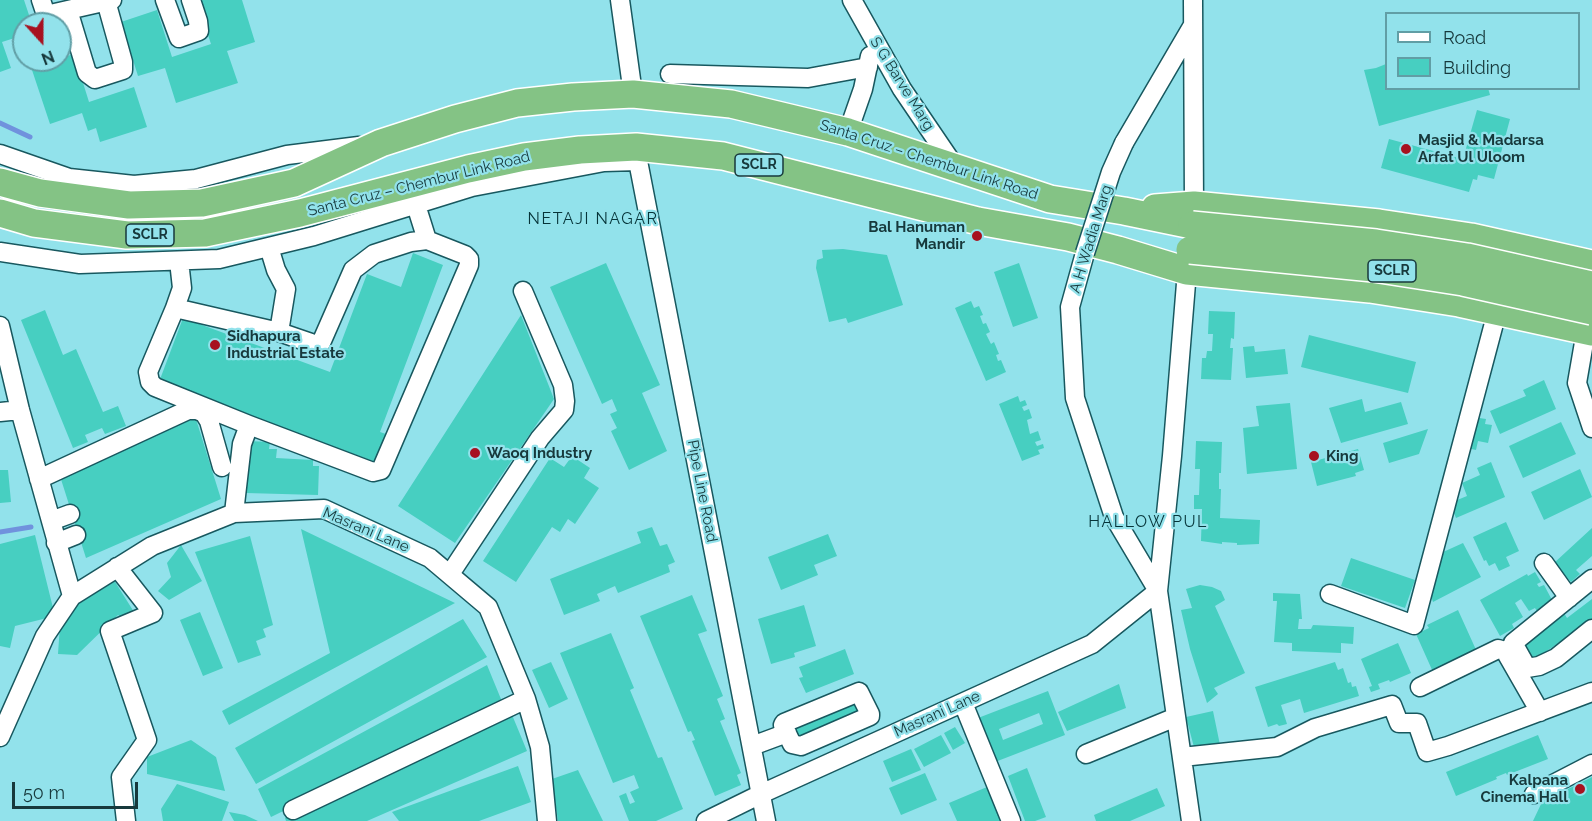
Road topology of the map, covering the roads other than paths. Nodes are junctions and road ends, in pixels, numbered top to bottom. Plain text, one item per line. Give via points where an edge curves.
1 (41, 0) edge
2 (165, 0) edge
3 (191, 0) edge
4 (620, 0) edge
5 (852, 0) edge
6 (1193, 0) edge
7 (109, 1) edge
8 (68, 10) junction
9 (1194, 24) junction
10 (875, 41) junction
11 (868, 67) junction
12 (670, 74) dead end
13 (633, 94) junction
14 (848, 132) junction
15 (381, 143) junction
16 (0, 154) edge
17 (637, 154) junction
18 (955, 167) junction
19 (0, 182) edge
20 (416, 204) junction
21 (0, 213) edge
22 (336, 217) junction
23 (1191, 238) junction
24 (427, 240) junction
25 (269, 247) junction
26 (0, 252) edge
27 (179, 261) junction
28 (1591, 270) edge
29 (523, 291) dead end
30 (175, 308) junction
31 (1497, 312) junction
32 (1585, 325) edge
33 (0, 326) edge
34 (279, 332) junction
35 (20, 410) junction
36 (0, 412) edge
37 (249, 425) junction
38 (1592, 428) edge
39 (241, 451) junction
40 (60, 482) dead end
41 (41, 483) junction
42 (234, 513) junction
43 (70, 514) dead end
44 (51, 521) junction
45 (76, 535) dead end
46 (57, 543) junction
47 (1544, 563) dead end
48 (117, 567) junction
49 (450, 574) junction
50 (1592, 579) edge
51 (1158, 591) junction
52 (1330, 594) dead end
53 (72, 596) junction
54 (1569, 598) junction
55 (1592, 629) edge
56 (1420, 687) dead end
57 (1592, 692) edge
58 (526, 699) junction
59 (963, 703) junction
60 (1540, 712) junction
61 (1176, 717) junction
62 (787, 733) junction
63 (0, 737) edge
64 (816, 739) junction
65 (752, 746) junction
66 (1086, 754) dead end
67 (1182, 758) junction
68 (828, 764) junction
69 (1592, 764) edge
70 (761, 794) junction
71 (1534, 794) dead end
72 (293, 810) dead end
73 (1189, 820) edge
74 (126, 821) edge
75 (548, 821) edge
76 (706, 821) edge
77 (766, 821) edge
78 (1011, 821) edge

1 - 8 street via 46,15
2 - 3 street via 179,38 199,31
4 - 13 street
5 - 10 street, S G Barve Marg
6 - 9 street
7 - 8 street
7 - 8 street via 123,70 95,80 87,73
9 - 23 street
9 - 51 street, A H Wadia Marg, bridge via 1124,143 1070,307 1075,398 1114,518
10 - 11 street
10 - 18 street, S G Barve Marg
11 - 12 street via 808,78
11 - 14 street
13 - 14 highway, Santa Cruz – Chembur Link Road / SCLR via 730,104
13 - 15 highway, Santa Cruz – Chembur Link Road / SCLR via 517,103
14 - 18 highway, Santa Cruz – Chembur Link Road / SCLR
15 - 16 street via 287,155 196,179 134,185 69,178
15 - 19 highway, Santa Cruz – Chembur Link Road / SCLR via 294,183 202,203 129,205 40,194
17 - 20 street via 472,187
17 - 22 highway, Santa Cruz – Chembur Link Road / SCLR via 580,150 524,157 468,169
17 - 23 highway, Santa Cruz – Chembur Link Road / SCLR via 723,156 978,221 1118,250
17 - 65 street, Pipe Line Road
18 - 23 highway, Santa Cruz – Chembur Link Road / SCLR via 1050,199 1124,211
20 - 22 street
20 - 24 street
21 - 22 highway, Santa Cruz – Chembur Link Road / SCLR via 34,223 127,236 206,233
22 - 25 street
23 - 28 highway, SCLR, bridge via 1388,245
23 - 31 highway via 1370,289
23 - 32 highway, SCLR, bridge via 1463,282
23 - 51 street
24 - 34 street via 374,254 352,270 321,343
24 - 37 street via 465,255 470,265 381,470 373,472
25 - 27 street via 219,259
25 - 34 street via 286,289
26 - 27 street via 80,264
27 - 30 street via 182,288
28 - 32 highway
29 - 49 street via 563,386 564,410 540,438
30 - 34 street
30 - 37 street via 148,372 150,382
31 - 32 highway
31 - 52 street via 1414,625
32 - 38 street via 1577,383
33 - 35 street
35 - 36 street
35 - 41 street
37 - 39 street
39 - 41 street via 220,461 204,413 188,411
39 - 42 street
40 - 41 street
41 - 44 street
42 - 48 street, Masrani Lane via 152,546
42 - 49 street, Masrani Lane via 324,509 430,558
43 - 44 street
44 - 46 street
45 - 46 street
46 - 53 street
47 - 54 street
48 - 53 street, Masrani Lane
48 - 74 street via 153,613 110,631 147,740 120,777
49 - 58 street, Masrani Lane via 488,607
50 - 54 street
51 - 59 street, Masrani Lane via 1092,644
51 - 61 street
53 - 63 street, Masrani Lane via 45,636
54 - 55 street via 1513,643 1527,668 1556,658
56 - 60 street via 1498,649 1505,651
57 - 60 street
58 - 72 street
58 - 75 street, Masrani Lane via 540,747
59 - 68 street, Masrani Lane
59 - 78 street
60 - 67 street via 1427,752 1417,723 1399,723 1392,705 1315,728 1277,747
61 - 66 street
61 - 67 street
62 - 64 street via 796,746
62 - 64 street via 784,723 860,692 870,716
62 - 65 street
64 - 68 street
65 - 70 street, Pipe Line Road
67 - 73 street
68 - 70 street, Masrani Lane
69 - 71 street
70 - 76 street, Masrani Lane
70 - 77 street, Pipe Line Road

